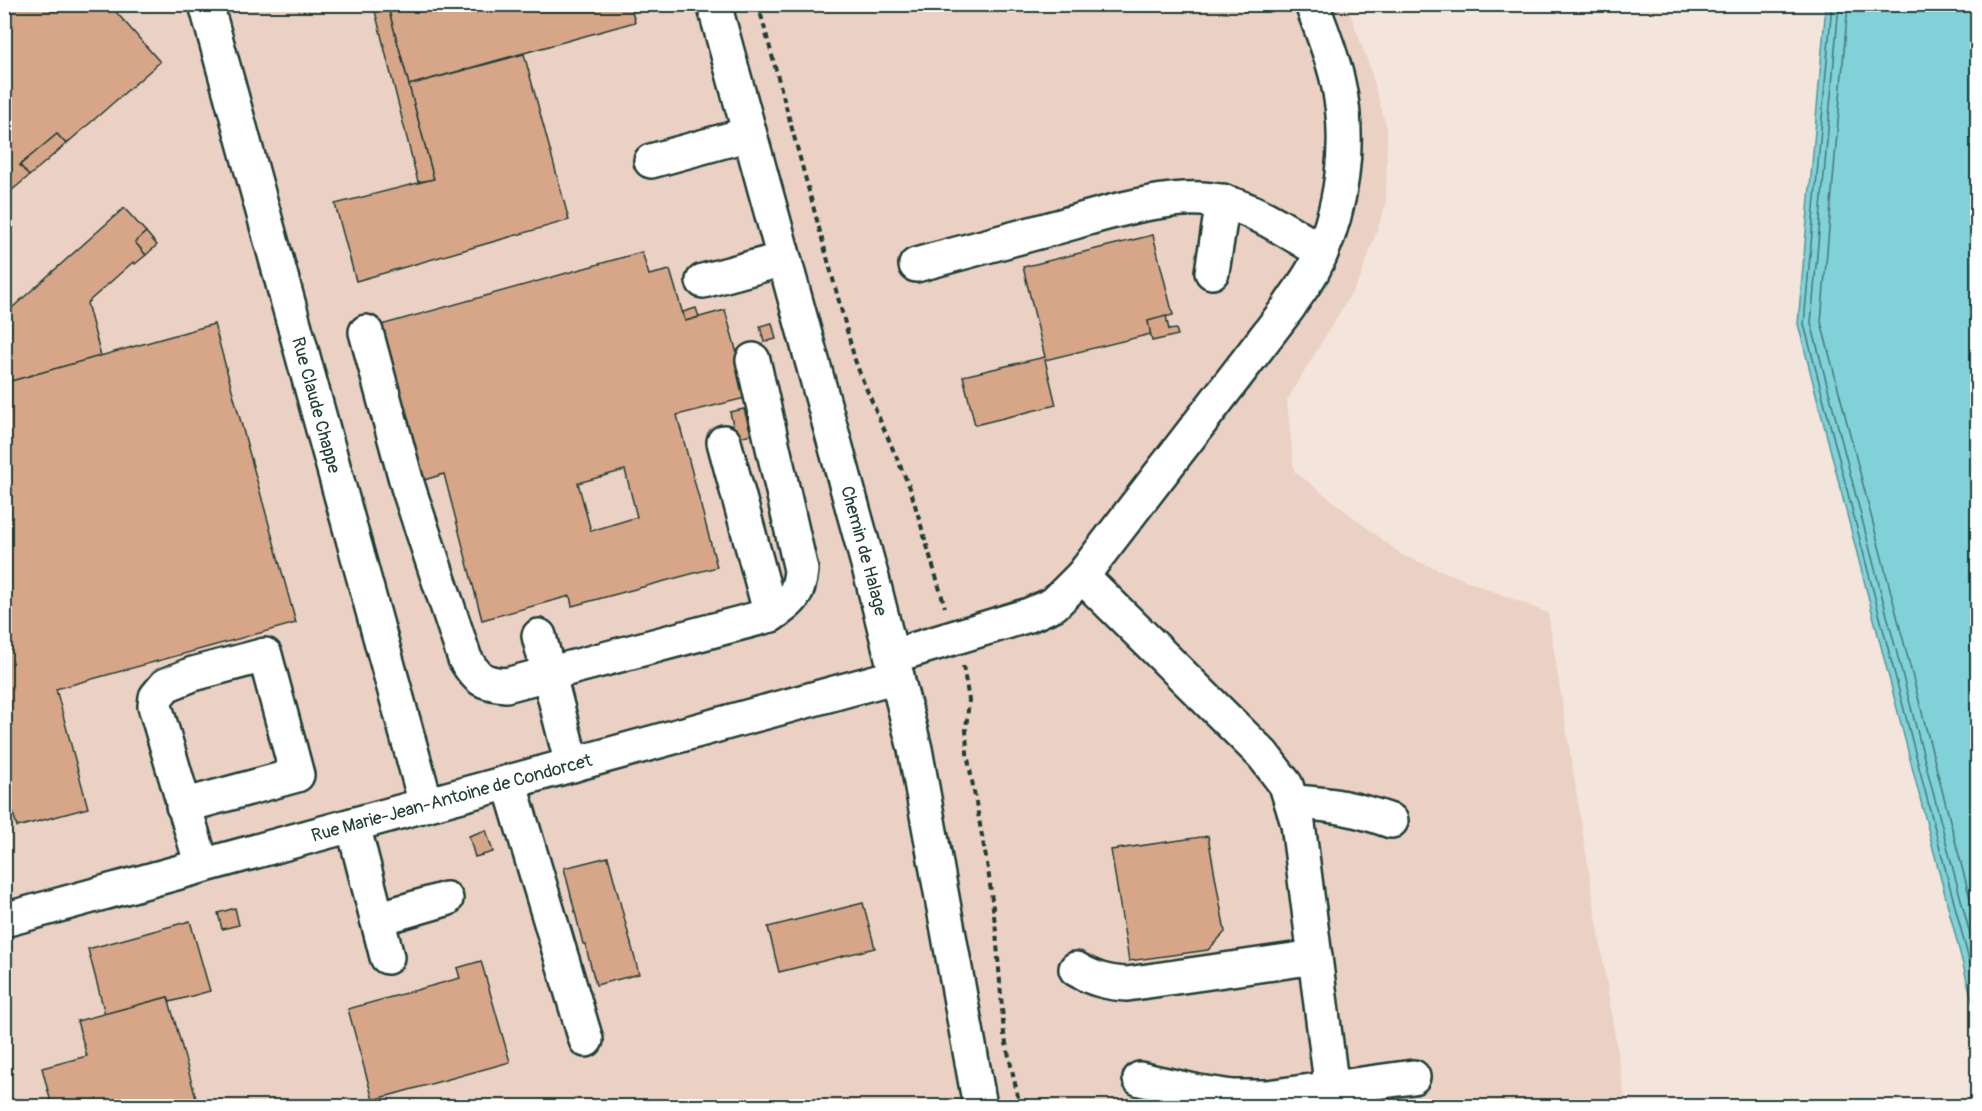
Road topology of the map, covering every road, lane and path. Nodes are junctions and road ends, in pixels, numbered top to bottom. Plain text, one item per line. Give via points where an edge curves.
1 (206, 4) edge
2 (714, 4) edge
3 (758, 4) edge
4 (1312, 4) edge
5 (749, 134) junction
6 (651, 161) dead end
7 (1223, 201) junction
8 (1321, 251) junction
9 (784, 259) junction
10 (916, 265) dead end
11 (1212, 272) dead end
12 (703, 281) dead end
13 (366, 332) dead end
14 (753, 360) dead end
15 (724, 442) dead end
16 (1082, 576) junction
17 (771, 615) junction
18 (538, 636) dead end
19 (955, 638) junction
20 (895, 666) junction
21 (549, 675) junction
22 (572, 765) junction
23 (509, 782) junction
24 (1293, 802) junction
25 (426, 804) junction
26 (183, 806) junction
27 (1391, 820) dead end
28 (353, 825) junction
29 (202, 866) junction
30 (446, 899) dead end
31 (377, 919) junction
32 (4, 920) edge
33 (387, 957) dead end
34 (1315, 957) junction
35 (1076, 969) dead end
36 (586, 1040) dead end
37 (1413, 1077) dead end
38 (1140, 1079) dead end
39 (1333, 1097) edge
40 (980, 1107) edge
41 (1020, 1107) edge

1 - 25 street, Rue Claude Chappe
2 - 5 street, Chemin de Halage
3 - 19 path via 855,360 910,488
4 - 8 street, Rue Marie-Jean-Antoine de Condorcet via 1337,77 1345,140 1337,201
5 - 6 street
5 - 9 street, Chemin de Halage
7 - 8 street
7 - 10 street via 1171,201 1120,210
7 - 11 street
8 - 16 street, Rue Marie-Jean-Antoine de Condorcet via 1288,308
9 - 12 street
9 - 20 street, Chemin de Halage
13 - 21 street via 408,487 465,658 475,676 488,683 506,685
14 - 17 street via 801,570 800,586 789,603
15 - 17 street
16 - 19 street, Rue Marie-Jean-Antoine de Condorcet via 1054,604
16 - 24 street via 1263,755 1286,785
17 - 21 street
18 - 21 street
19 - 20 street, Rue Marie-Jean-Antoine de Condorcet
19 - 41 path via 967,681 967,753 989,879 1004,1034
20 - 22 street, Rue Marie-Jean-Antoine de Condorcet
20 - 40 street, Chemin de Halage via 918,760
21 - 22 street
22 - 23 street, Rue Marie-Jean-Antoine de Condorcet
23 - 25 street, Rue Marie-Jean-Antoine de Condorcet
23 - 36 street
24 - 27 street via 1331,804
24 - 34 street
25 - 28 street, Rue Marie-Jean-Antoine de Condorcet
26 - 26 street via 297,776 265,655 193,674 166,685 156,697 155,706
26 - 29 street
28 - 29 street, Rue Marie-Jean-Antoine de Condorcet
28 - 31 street
29 - 32 street, Rue Marie-Jean-Antoine de Condorcet
30 - 31 street
31 - 33 street
34 - 35 street via 1127,984 1108,983
34 - 39 street
37 - 39 street
38 - 39 street via 1232,1097

